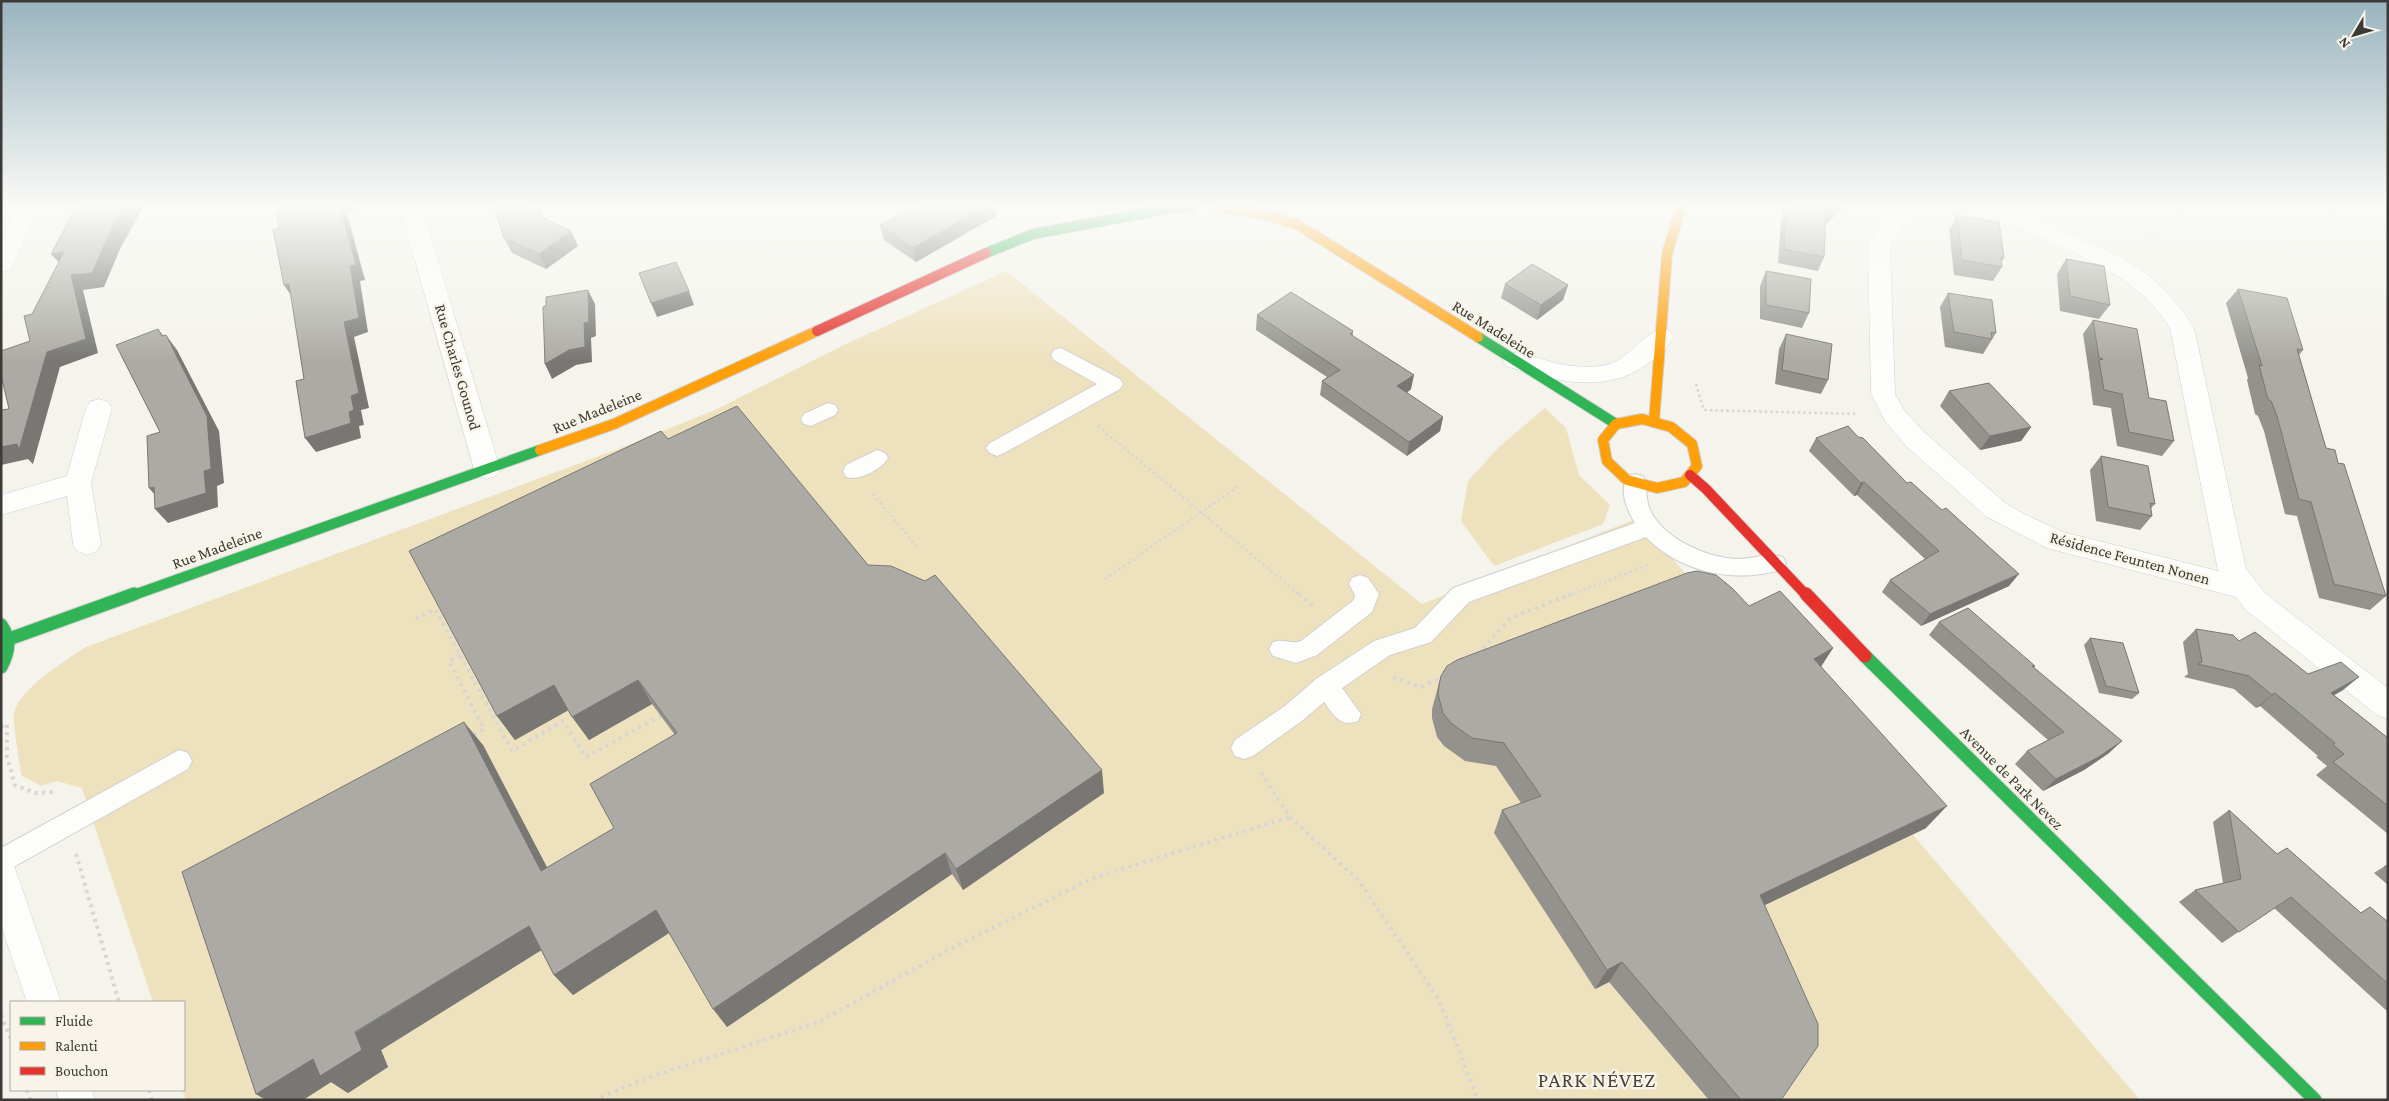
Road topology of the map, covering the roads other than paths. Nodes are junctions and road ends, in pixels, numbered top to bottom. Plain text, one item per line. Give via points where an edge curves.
1 (426, 258) edge
2 (975, 258) edge
3 (1351, 258) edge
4 (1667, 258) edge
5 (1879, 258) edge
6 (2105, 258) edge
7 (1662, 337) junction
8 (1061, 355) dead end
9 (1508, 357) junction
10 (100, 408) dead end
11 (1654, 422) junction
12 (1616, 424) junction
13 (996, 448) dead end
14 (877, 458) dead end
15 (487, 469) junction
16 (854, 471) dead end
17 (1690, 475) junction
18 (1635, 482) junction
19 (78, 483) junction
20 (1, 505) edge
21 (1643, 530) junction
22 (86, 544) dead end
23 (1775, 563) junction
24 (1360, 584) dead end
25 (2243, 588) junction
26 (1, 625) edge
27 (9, 638) junction
28 (1281, 649) dead end
29 (1, 667) edge
30 (1325, 686) junction
31 (2388, 706) edge
32 (1349, 714) dead end
33 (1244, 748) dead end
34 (179, 761) dead end
35 (1, 862) edge
36 (1, 874) edge
37 (11, 942) edge
38 (43, 1001) edge
39 (2315, 1100) edge

1 - 15 street, Rue Charles Gounod
2 - 15 main road, Rue Madeleine via 614,424
3 - 9 main road, Rue Madeleine
4 - 7 main road
5 - 25 street, Résidence Feunten Nonen via 1883,394 1894,415 1915,439 1996,510 2037,533 2057,541
6 - 25 street, Résidence Feunten Nonen via 2120,265 2159,294 2174,311 2182,328 2226,548 2233,573
7 - 9 street via 1629,365 1607,374 1554,372
7 - 11 main road
8 - 13 lane via 1113,384
9 - 12 main road, Rue Madeleine
10 - 19 street
11 - 12 main road via 1642,419
11 - 17 main road via 1671,427 1692,444 1697,466
12 - 18 main road via 1602,440 1607,461 1627,480
14 - 16 lane
15 - 27 main road, Rue Madeleine
17 - 18 main road via 1684,482 1657,488
17 - 23 main road, Avenue de Park Nevez
18 - 21 lane via 1633,493
19 - 20 street
19 - 22 street
21 - 23 lane via 1681,552 1717,565 1754,568
21 - 30 lane via 1461,595 1424,635 1382,648
23 - 39 main road, Avenue de Park Nevez
24 - 28 lane via 1367,594 1364,605 1303,651 1296,653
25 - 31 street, Résidence Feunten Nonen via 2256,602
26 - 27 main road
27 - 29 main road
30 - 32 lane
30 - 33 lane via 1294,713
34 - 35 lane
36 - 37 street
37 - 38 street

